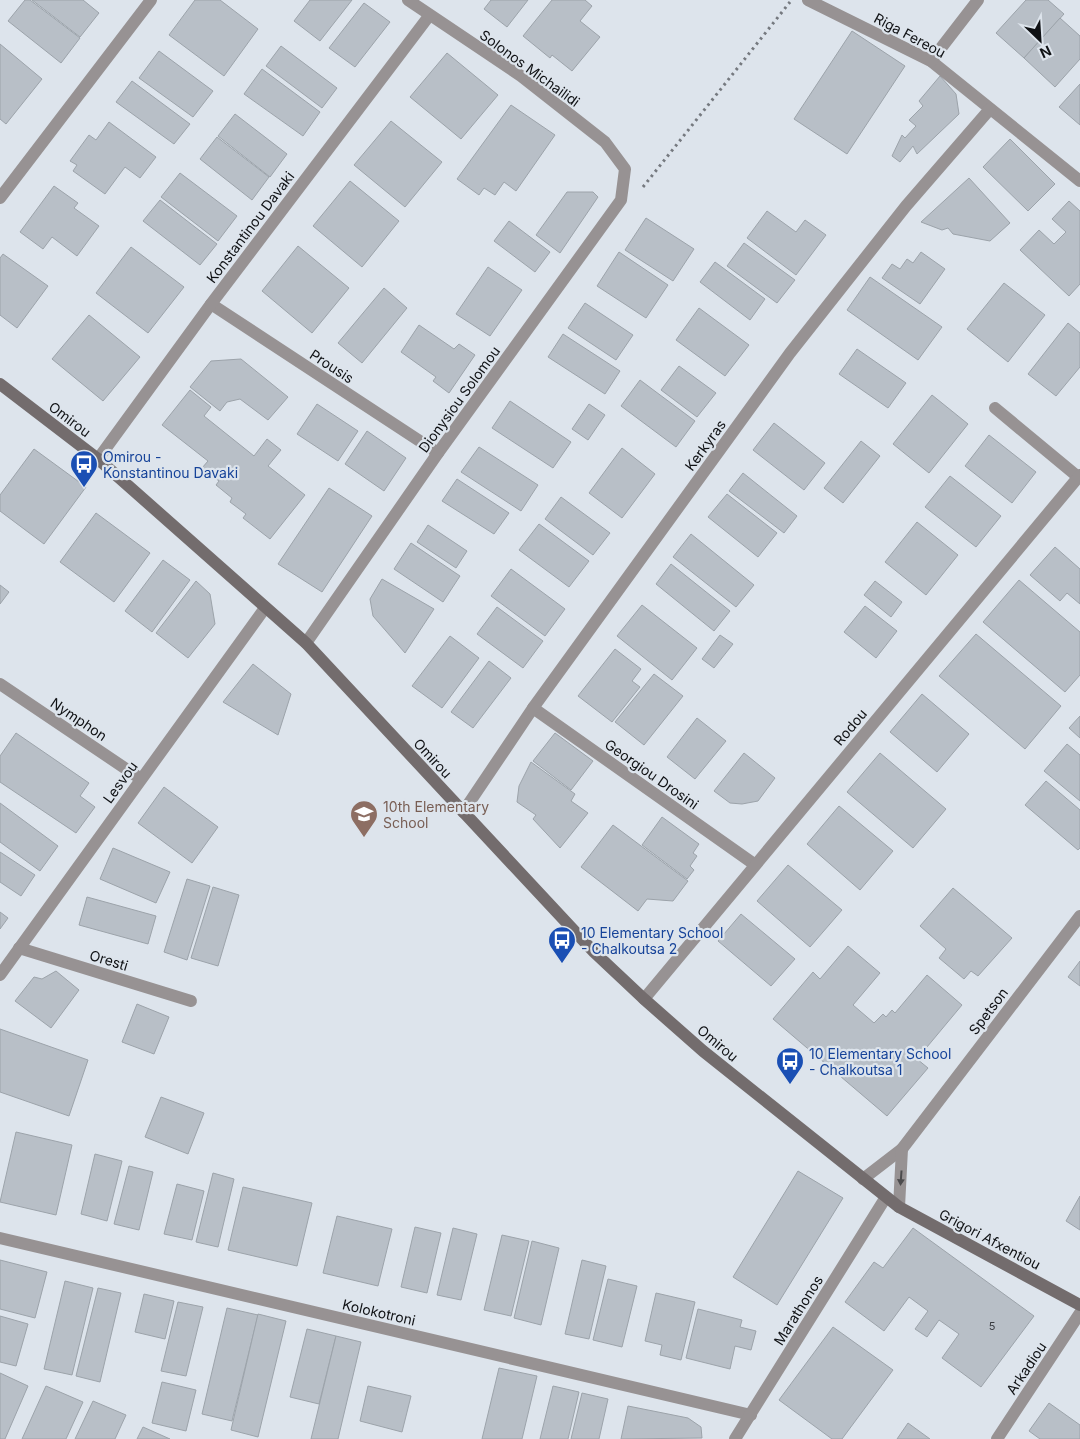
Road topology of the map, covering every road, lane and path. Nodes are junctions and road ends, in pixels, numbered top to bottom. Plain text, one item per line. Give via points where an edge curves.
1 (151, 0) edge
2 (408, 0) edge
3 (791, 0) edge
4 (808, 0) edge
5 (978, 0) edge
6 (429, 16) junction
7 (931, 61) junction
8 (990, 109) junction
9 (625, 169) joint
10 (1080, 181) edge
11 (0, 198) edge
12 (621, 200) junction
13 (211, 304) junction
14 (0, 384) edge
15 (995, 408) dead end
16 (438, 453) junction
17 (98, 459) junction
18 (1079, 476) edge
19 (265, 608) junction
20 (306, 643) junction
21 (0, 684) edge
22 (533, 708) junction
23 (141, 779) junction
24 (463, 812) junction
25 (754, 864) junction
26 (1080, 916) edge
27 (19, 948) junction
28 (0, 975) edge
29 (644, 999) junction
30 (191, 1001) dead end
31 (902, 1149) junction
32 (863, 1179) junction
33 (886, 1197) junction
34 (899, 1207) junction
35 (0, 1238) edge
36 (1080, 1305) edge
37 (1080, 1313) edge
38 (751, 1415) junction
39 (736, 1439) edge
40 (997, 1439) edge

1 - 11 street
2 - 6 street, Solonos Michailidi
3 - 12 path via 645,186
4 - 7 street, Riga Fereou
5 - 7 street
6 - 9 street, Solonos Michailidi via 521,76 605,142
6 - 13 street, Konstantinou Davaki
7 - 8 street, Riga Fereou
8 - 10 street, Riga Fereou
8 - 22 street, Kerkyras via 906,206 790,353
9 - 12 street, Dionysiou Solomou
12 - 16 street, Dionysiou Solomou
13 - 16 street, Prousis
13 - 17 street, Konstantinou Davaki
14 - 17 street, Omirou
15 - 18 street
16 - 20 street, Dionysiou Solomou
17 - 19 street, Omirou
18 - 25 street, Rodou
19 - 20 street, Omirou
19 - 23 street, Lesvou
20 - 24 street, Omirou
21 - 23 street, Nymphon
22 - 24 street, Kerkyras
22 - 25 street, Georgiou Drosini
23 - 27 street, Lesvou
24 - 29 street, Omirou via 594,952
25 - 29 street, Rodou
26 - 31 street, Spetson
27 - 28 street, Lesvou
27 - 30 street, Oresti
29 - 32 street, Omirou via 703,1051
31 - 32 street, Spetson
31 -> 34 street
32 - 33 street, Omirou
33 - 34 street, Grigori Afxentiou
33 - 38 street, Marathonos
34 - 36 street, Grigori Afxentiou
35 - 38 street, Kolokotroni
37 - 40 street, Arkadiou
38 - 39 street, Marathonos

